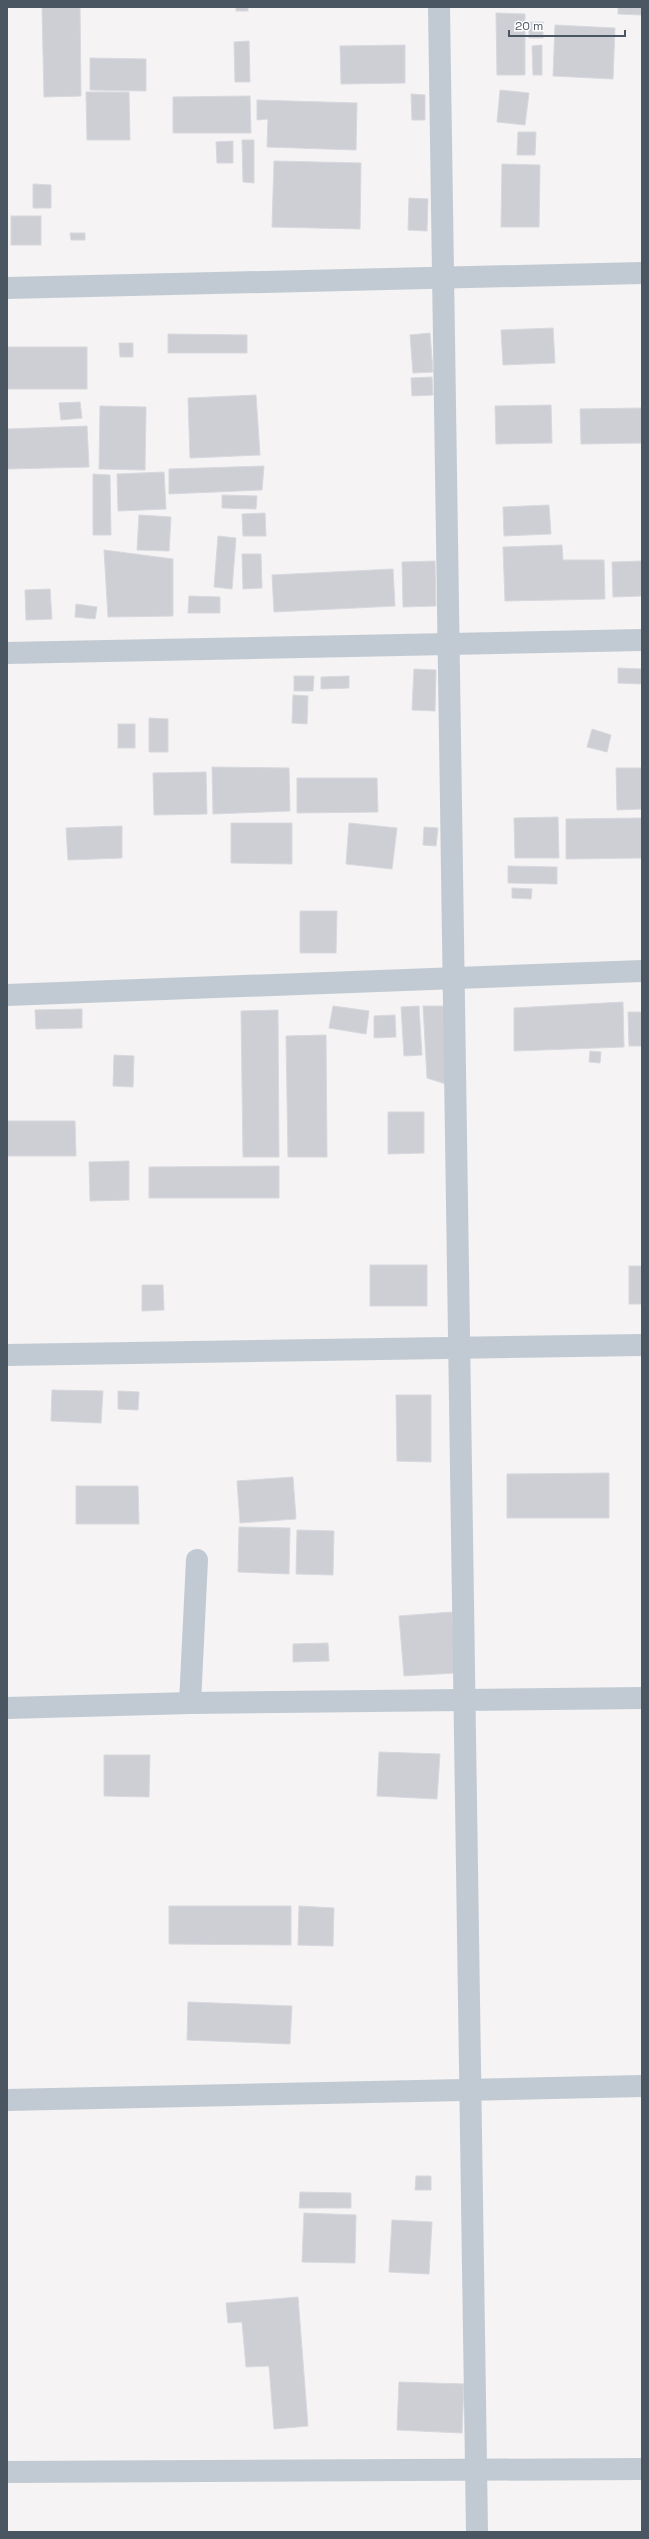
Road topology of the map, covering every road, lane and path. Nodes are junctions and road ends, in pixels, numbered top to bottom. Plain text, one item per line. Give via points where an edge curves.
1 (439, 7) edge
2 (642, 273) edge
3 (443, 278) junction
4 (7, 288) edge
5 (642, 640) edge
6 (449, 644) junction
7 (7, 653) edge
8 (642, 971) edge
9 (454, 978) junction
10 (7, 995) edge
11 (642, 1345) edge
12 (460, 1348) junction
13 (7, 1355) edge
14 (197, 1560) dead end
15 (642, 1698) edge
16 (466, 1700) junction
17 (190, 1703) junction
18 (7, 1708) edge
19 (642, 2086) edge
20 (471, 2090) junction
21 (7, 2100) edge
22 (642, 2468) edge
23 (478, 2469) junction
24 (7, 2472) edge
25 (477, 2532) edge

1 - 3 street
2 - 3 street
3 - 4 street
3 - 6 street
5 - 6 street
6 - 7 street
6 - 9 street
8 - 9 street
9 - 10 street
9 - 12 street
11 - 12 street
12 - 13 street
12 - 16 street
14 - 17 street
15 - 16 street
16 - 17 street
16 - 20 street
17 - 18 street
19 - 20 street
20 - 21 street
20 - 23 street
22 - 23 street
23 - 24 street
23 - 25 street

